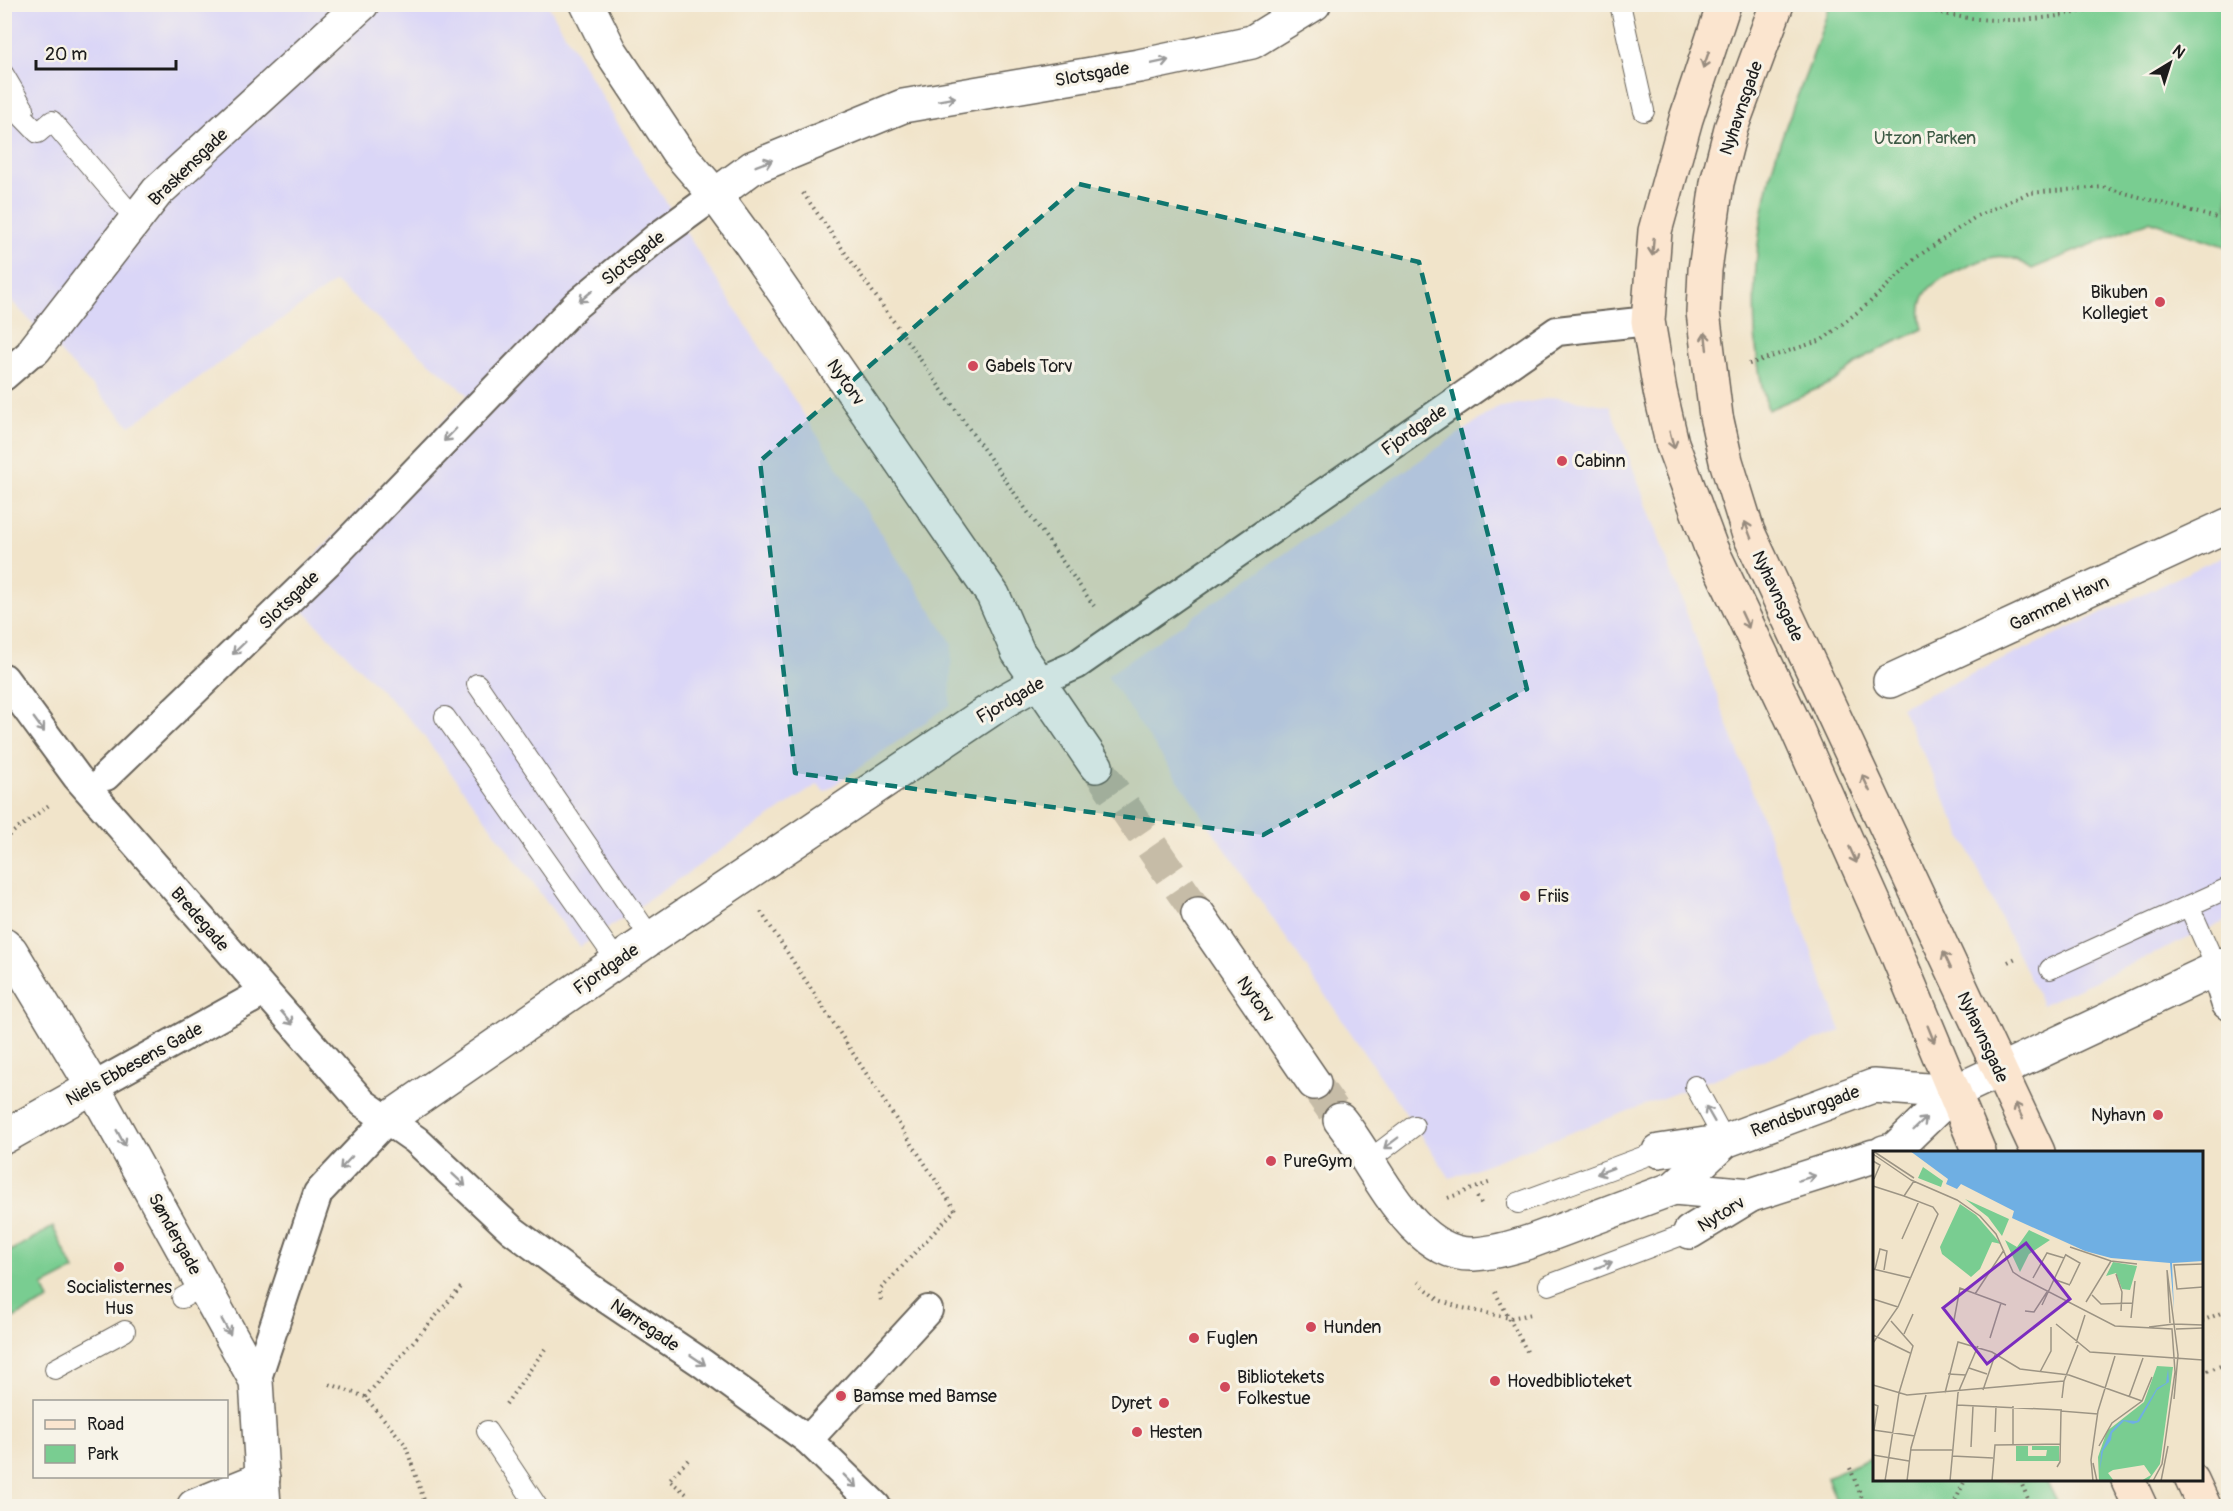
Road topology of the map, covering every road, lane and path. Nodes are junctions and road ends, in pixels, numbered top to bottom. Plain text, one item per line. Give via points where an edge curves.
1 (363, 4) edge
2 (587, 4) edge
3 (1314, 4) edge
4 (1620, 4) edge
5 (1724, 4) edge
6 (1777, 4) edge
7 (1907, 4) edge
8 (2108, 4) edge
9 (4, 75) edge
10 (4, 98) edge
11 (1644, 111) dead end
12 (45, 127) junction
13 (779, 157) junction
14 (715, 195) junction
15 (2229, 220) edge
16 (137, 221) junction
17 (1648, 321) junction
18 (35, 349) joint
19 (1742, 367) dead end
20 (4, 376) edge
21 (2229, 525) edge
22 (1116, 638) junction
23 (4, 678) edge
24 (1890, 681) dead end
25 (1038, 682) junction
26 (477, 684) dead end
27 (446, 717) dead end
28 (1096, 766) tunnel mouth
29 (106, 776) dead end
30 (76, 777) junction
31 (4, 839) edge
32 (739, 879) junction
33 (2229, 888) edge
34 (2189, 906) junction
35 (1197, 914) tunnel mouth
36 (651, 938) junction
37 (8, 948) edge
38 (617, 961) junction
39 (2223, 966) edge
40 (2050, 969) dead end
41 (264, 992) junction
42 (2229, 1003) edge
43 (1999, 1070) junction
44 (1314, 1083) tunnel mouth
45 (1695, 1086) dead end
46 (93, 1087) junction
47 (1954, 1092) junction
48 (387, 1120) junction
49 (1340, 1120) tunnel mouth
50 (1414, 1126) dead end
51 (4, 1137) edge
52 (416, 1140) joint
53 (1725, 1141) junction
54 (1659, 1151) joint
55 (1888, 1151) edge
56 (1979, 1151) edge
57 (2038, 1151) edge
58 (1873, 1157) edge
59 (1368, 1161) junction
60 (1674, 1188) junction
61 (1751, 1195) junction
62 (1518, 1203) dead end
63 (947, 1220) dead end
64 (1690, 1232) joint
65 (462, 1286) dead end
66 (1549, 1286) dead end
67 (1439, 1300) dead end
68 (928, 1310) dead end
69 (2229, 1310) edge
70 (2203, 1321) edge
71 (125, 1331) dead end
72 (545, 1349) dead end
73 (1529, 1355) dead end
74 (2229, 1362) edge
75 (55, 1369) dead end
76 (2203, 1373) edge
77 (256, 1381) junction
78 (330, 1384) dead end
79 (364, 1397) junction
80 (487, 1431) joint
81 (808, 1440) junction
82 (688, 1460) dead end
83 (1850, 1468) dead end
84 (1964, 1481) edge
85 (2020, 1481) edge
86 (2129, 1481) edge
87 (2193, 1481) edge
88 (264, 1492) edge
89 (689, 1496) dead end
90 (194, 1506) edge
91 (426, 1506) edge
92 (537, 1506) edge
93 (876, 1506) edge
94 (1865, 1506) edge
95 (1953, 1506) edge
96 (2031, 1506) edge
97 (2140, 1506) edge
98 (2205, 1506) edge

1 - 16 street, Braskensgade via 157,192
2 - 14 street, Nytorv via 610,50 677,151
13 -> 3 street, Slotsgade via 903,106 1139,66 1252,42
4 - 11 lane
5 -> 17 main road via 1655,231
43 -> 6 main road, Nyhavnsgade via 1748,532 1716,416 1703,312 1717,183 1731,128
7 - 8 path via 1962,17 2000,20 2045,18
9 - 12 lane
10 - 12 lane
12 - 16 lane
14 -> 13 street, Slotsgade via 752,168
13 - 22 path
14 - 25 street, Nytorv via 993,595 1018,652
14 -> 29 street, Slotsgade via 576,305 327,563
15 - 19 path via 2103,188 2029,193 1977,216 1917,257 1869,303 1822,340
16 - 18 street, Braskensgade
17 - 22 street, Fjordgade via 1557,331
17 -> 47 main road via 1672,443 1711,548 1795,725
18 - 20 street
21 - 24 street, Gammel Havn
22 - 25 street, Fjordgade via 1076,665
23 -> 30 street, Bredegade
25 - 28 street, Nytorv
25 - 32 street, Fjordgade
26 - 36 lane
27 - 38 lane
30 - 31 path via 58,798
30 - 41 street, Bredegade
32 - 36 street, Fjordgade
32 - 63 path via 955,1210
33 - 34 lane
34 - 39 lane
34 - 40 lane
35 - 44 street, Nytorv
36 - 38 street, Fjordgade
37 - 46 street, Søndergade
38 - 48 street, Fjordgade
39 - 42 street
39 - 43 street
41 - 46 street, Niels Ebbesens Gade
41 -> 48 street, Bredegade via 363,1103
43 - 47 street
57 -> 43 main road, Nyhavnsgade
53 -> 45 lane
46 - 51 street, Niels Ebbesens Gade
46 -> 77 street, Søndergade via 193,1292
47 - 53 street, Rendsburggade via 1873,1086
55 -> 47 street via 1895,1149
47 - 56 main road
48 - 52 street, Bredegade
48 -> 77 street, Søndergade via 318,1193
49 - 59 street
50 -> 59 lane
52 -> 81 street, Nørregade via 512,1230
53 - 54 street
53 - 60 street, Rendsburggade
54 -> 62 lane
61 -> 58 street, Rendsburggade
59 - 60 street, Rendsburggade via 1418,1228 1452,1251 1473,1254 1510,1248 1562,1231
60 - 61 street, Rendsburggade
61 - 64 street, Nytorv
66 -> 64 lane
65 - 79 path
67 - 73 path via 1510,1318
68 - 81 street
69 - 70 path
71 - 75 lane
72 - 80 path
74 - 76 path
77 - 88 street, Søndergade
78 - 79 path
79 - 91 path via 405,1444
80 - 92 lane
81 -> 93 street, Nørregade
82 - 89 path via 669,1480
83 - 94 path
84 - 95 path
85 - 96 path
86 - 97 main road
87 - 98 main road
88 - 90 street

